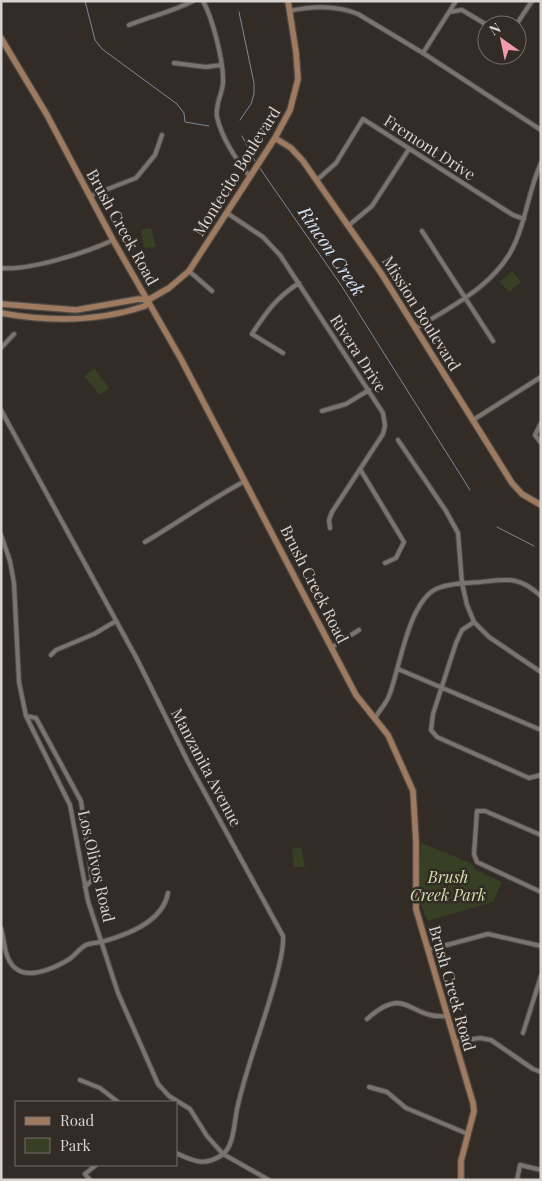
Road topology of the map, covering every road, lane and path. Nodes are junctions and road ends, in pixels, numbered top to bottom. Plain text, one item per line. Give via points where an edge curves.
1 (194, 1) edge
2 (203, 1) edge
3 (288, 1) edge
4 (456, 1) edge
5 (532, 1) edge
6 (290, 11) junction
7 (449, 12) junction
8 (523, 15) edge
9 (477, 19) edge
10 (129, 26) dead end
11 (1, 38) edge
12 (423, 53) junction
13 (174, 63) dead end
14 (221, 65) junction
15 (541, 130) edge
16 (162, 134) dead end
17 (275, 138) junction
18 (409, 149) junction
19 (541, 164) edge
20 (250, 177) junction
21 (316, 180) junction
22 (90, 196) junction
23 (227, 213) junction
24 (524, 219) junction
25 (348, 226) junction
26 (422, 231) dead end
27 (113, 240) junction
28 (1, 268) edge
29 (188, 271) junction
30 (299, 283) junction
31 (212, 292) dead end
32 (464, 298) junction
33 (148, 300) junction
34 (1, 304) edge
35 (1, 313) edge
36 (416, 328) junction
37 (14, 334) dead end
38 (493, 341) dead end
39 (1, 348) edge
40 (283, 353) dead end
41 (541, 377) edge
42 (369, 390) junction
43 (1, 410) edge
44 (322, 411) dead end
45 (473, 420) junction
46 (541, 423) edge
47 (398, 440) dead end
48 (541, 443) edge
49 (360, 469) junction
50 (245, 480) junction
51 (541, 505) edge
52 (330, 528) dead end
53 (1, 535) edge
54 (145, 542) dead end
55 (385, 563) dead end
56 (462, 583) junction
57 (541, 596) edge
58 (116, 621) junction
59 (474, 622) junction
60 (359, 630) dead end
61 (332, 647) junction
62 (51, 655) dead end
63 (398, 670) junction
64 (541, 672) edge
65 (443, 688) junction
66 (26, 716) junction
67 (375, 718) junction
68 (541, 730) edge
69 (541, 775) edge
70 (541, 835) edge
71 (85, 886) junction
72 (541, 892) edge
73 (168, 893) dead end
74 (1, 928) edge
75 (102, 941) junction
76 (541, 946) edge
77 (428, 950) junction
78 (541, 976) edge
79 (447, 1016) junction
80 (367, 1019) dead end
81 (523, 1034) dead end
82 (455, 1042) junction
83 (541, 1072) edge
84 (80, 1080) dead end
85 (369, 1087) dead end
86 (117, 1101) edge
87 (177, 1101) edge
88 (178, 1102) edge
89 (468, 1134) junction
90 (178, 1154) edge
91 (223, 1154) junction
92 (95, 1166) edge
93 (541, 1170) edge
94 (90, 1180) edge
95 (269, 1180) edge
96 (462, 1180) edge
97 (517, 1180) edge

1 - 10 street via 171,13 154,15
2 - 14 street
3 - 6 street, Montecito Boulevard
4 - 7 street
5 - 8 street
6 - 12 street via 318,7 348,10
6 - 17 street, Montecito Boulevard via 298,79 290,110
7 - 9 street via 462,10
7 - 12 street
11 - 22 street, Brush Creek Road
12 - 15 street
13 - 14 street via 206,67
14 - 20 street via 218,121
16 - 22 street via 154,155 136,178
17 - 20 street, Montecito Boulevard
17 - 21 street, Mission Boulevard via 297,154
18 - 21 street, Fremont Drive via 364,119 336,163
18 - 24 street, Fremont Drive
18 - 25 street via 372,206
19 - 24 street via 531,186
20 - 23 street, Montecito Boulevard
21 - 25 street, Mission Boulevard
22 - 27 street, Brush Creek Road
23 - 29 street, Montecito Boulevard
23 - 30 street, Rivera Drive via 272,245
24 - 32 street via 509,256 492,277
25 - 36 street, Mission Boulevard
26 - 32 street
27 - 28 street via 92,250 15,268
27 - 33 street, Brush Creek Road
29 - 31 street
29 - 33 street, Montecito Boulevard via 169,288
30 - 40 street via 272,304 252,334
30 - 42 street, Rivera Drive
32 - 36 street
32 - 38 street
33 - 34 street via 76,310
33 - 35 street, Montecito Boulevard via 145,306 122,314 76,320
33 - 50 street, Brush Creek Road
36 - 45 street, Mission Boulevard
37 - 39 street
41 - 45 street
42 - 44 street via 346,404
42 - 49 street, Rivera Drive via 382,413 385,426
43 - 58 street, Manzanita Avenue
45 - 51 street, Mission Boulevard via 517,489
46 - 48 street via 535,435
47 - 56 street via 458,533
49 - 52 street, Rivera Drive via 332,512
49 - 55 street via 404,542 396,558
50 - 54 street
50 - 61 street, Brush Creek Road
53 - 66 street, Los Olivos Road via 14,583 19,682
56 - 57 street via 510,579 528,584
56 - 59 street
56 - 63 street via 436,589 425,598 415,614
58 - 62 street
58 - 91 street, Manzanita Avenue via 283,936 271,998 238,1105 232,1137
59 - 64 street via 489,637
59 - 65 street via 462,630
60 - 61 street
61 - 67 street, Brush Creek Road via 356,694
63 - 65 street
63 - 67 street via 388,698
65 - 68 street
65 - 69 street via 431,730 437,737 529,778
66 - 71 street, Los Olivos Road via 70,805
66 - 71 street via 36,718 81,801 92,880
67 - 77 street, Brush Creek Road via 391,740 413,791 416,909
70 - 72 street via 485,811 476,811 474,854 477,862
71 - 75 street, Los Olivos Road
73 - 75 street via 162,909 149,922
74 - 75 street via 6,954 19,971 55,967 86,945
75 - 87 street, Los Olivos Road via 118,993 158,1084
76 - 77 street via 488,934
77 - 79 street, Brush Creek Road
78 - 81 street
79 - 80 street via 438,1017 395,1002 384,1005
79 - 82 street, Brush Creek Road
82 - 83 street via 480,1038 491,1040 533,1070
82 - 89 street, Brush Creek Road via 473,1103
84 - 86 street via 100,1088
85 - 89 street via 387,1092 406,1108
88 - 91 street, Los Olivos Road via 190,1109
89 - 96 street, Brush Creek Road via 461,1161
90 - 91 street via 201,1163 208,1163
91 - 95 street, Los Olivos Road
92 - 94 street via 85,1174
93 - 97 street via 520,1165

